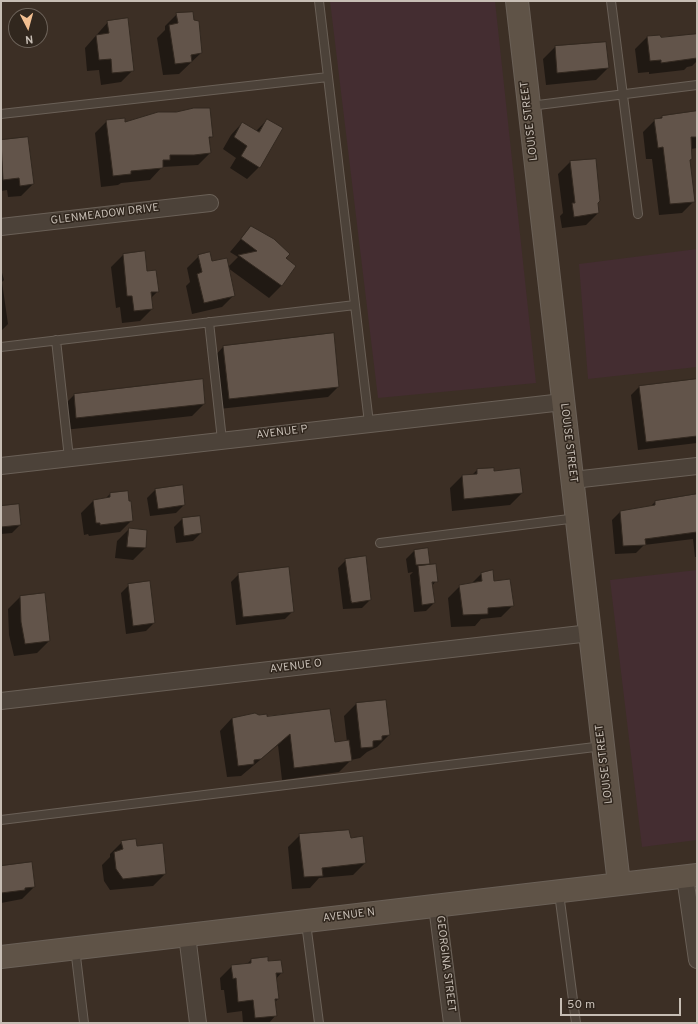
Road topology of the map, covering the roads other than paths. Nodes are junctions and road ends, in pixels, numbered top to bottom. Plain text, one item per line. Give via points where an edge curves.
1 (319, 1) edge
2 (517, 1) edge
3 (611, 1) edge
4 (328, 77) junction
5 (697, 85) edge
6 (623, 94) junction
7 (529, 106) junction
8 (1, 114) edge
9 (210, 203) dead end
10 (638, 214) dead end
11 (1, 227) edge
12 (355, 305) junction
13 (209, 322) junction
14 (56, 340) junction
15 (1, 347) edge
16 (563, 402) junction
17 (369, 423) junction
18 (222, 440) junction
19 (69, 458) junction
20 (1, 466) edge
21 (697, 466) edge
22 (573, 480) junction
23 (578, 518) junction
24 (380, 543) dead end
25 (590, 633) junction
26 (1, 700) edge
27 (603, 746) junction
28 (1, 820) edge
29 (691, 876) edge
30 (619, 884) junction
31 (559, 891) junction
32 (437, 906) junction
33 (306, 921) junction
34 (187, 935) junction
35 (75, 948) junction
36 (1, 957) edge
37 (697, 960) edge
38 (84, 1023) edge
39 (198, 1023) edge
40 (318, 1023) edge
41 (452, 1023) edge
42 (576, 1023) edge

1 - 4 lane
2 - 7 street, LOUISE STREET
3 - 6 lane
4 - 8 lane
4 - 12 lane
5 - 6 lane
6 - 7 lane
6 - 10 lane
7 - 16 street, LOUISE STREET
9 - 11 street, GLENMEADOW DRIVE
12 - 13 lane
12 - 17 lane
13 - 14 lane
13 - 18 lane
14 - 15 lane
14 - 19 lane
16 - 17 street, AVENUE P
16 - 22 street, LOUISE STREET
17 - 18 street, AVENUE P
18 - 19 street, AVENUE P
19 - 20 street, AVENUE P
21 - 22 street
22 - 23 street, LOUISE STREET
23 - 24 lane
23 - 25 street, LOUISE STREET
25 - 26 street, AVENUE O
25 - 27 street, LOUISE STREET
27 - 28 lane
27 - 30 street, LOUISE STREET
29 - 30 street, AVENUE N
29 - 37 street
30 - 31 street, AVENUE N
31 - 32 street, AVENUE N
31 - 42 lane
32 - 33 street, AVENUE N
32 - 41 street, GEORGINA STREET
33 - 34 street, AVENUE N
33 - 40 lane
34 - 35 street, AVENUE N
34 - 39 street
35 - 36 street, AVENUE N
35 - 38 lane

